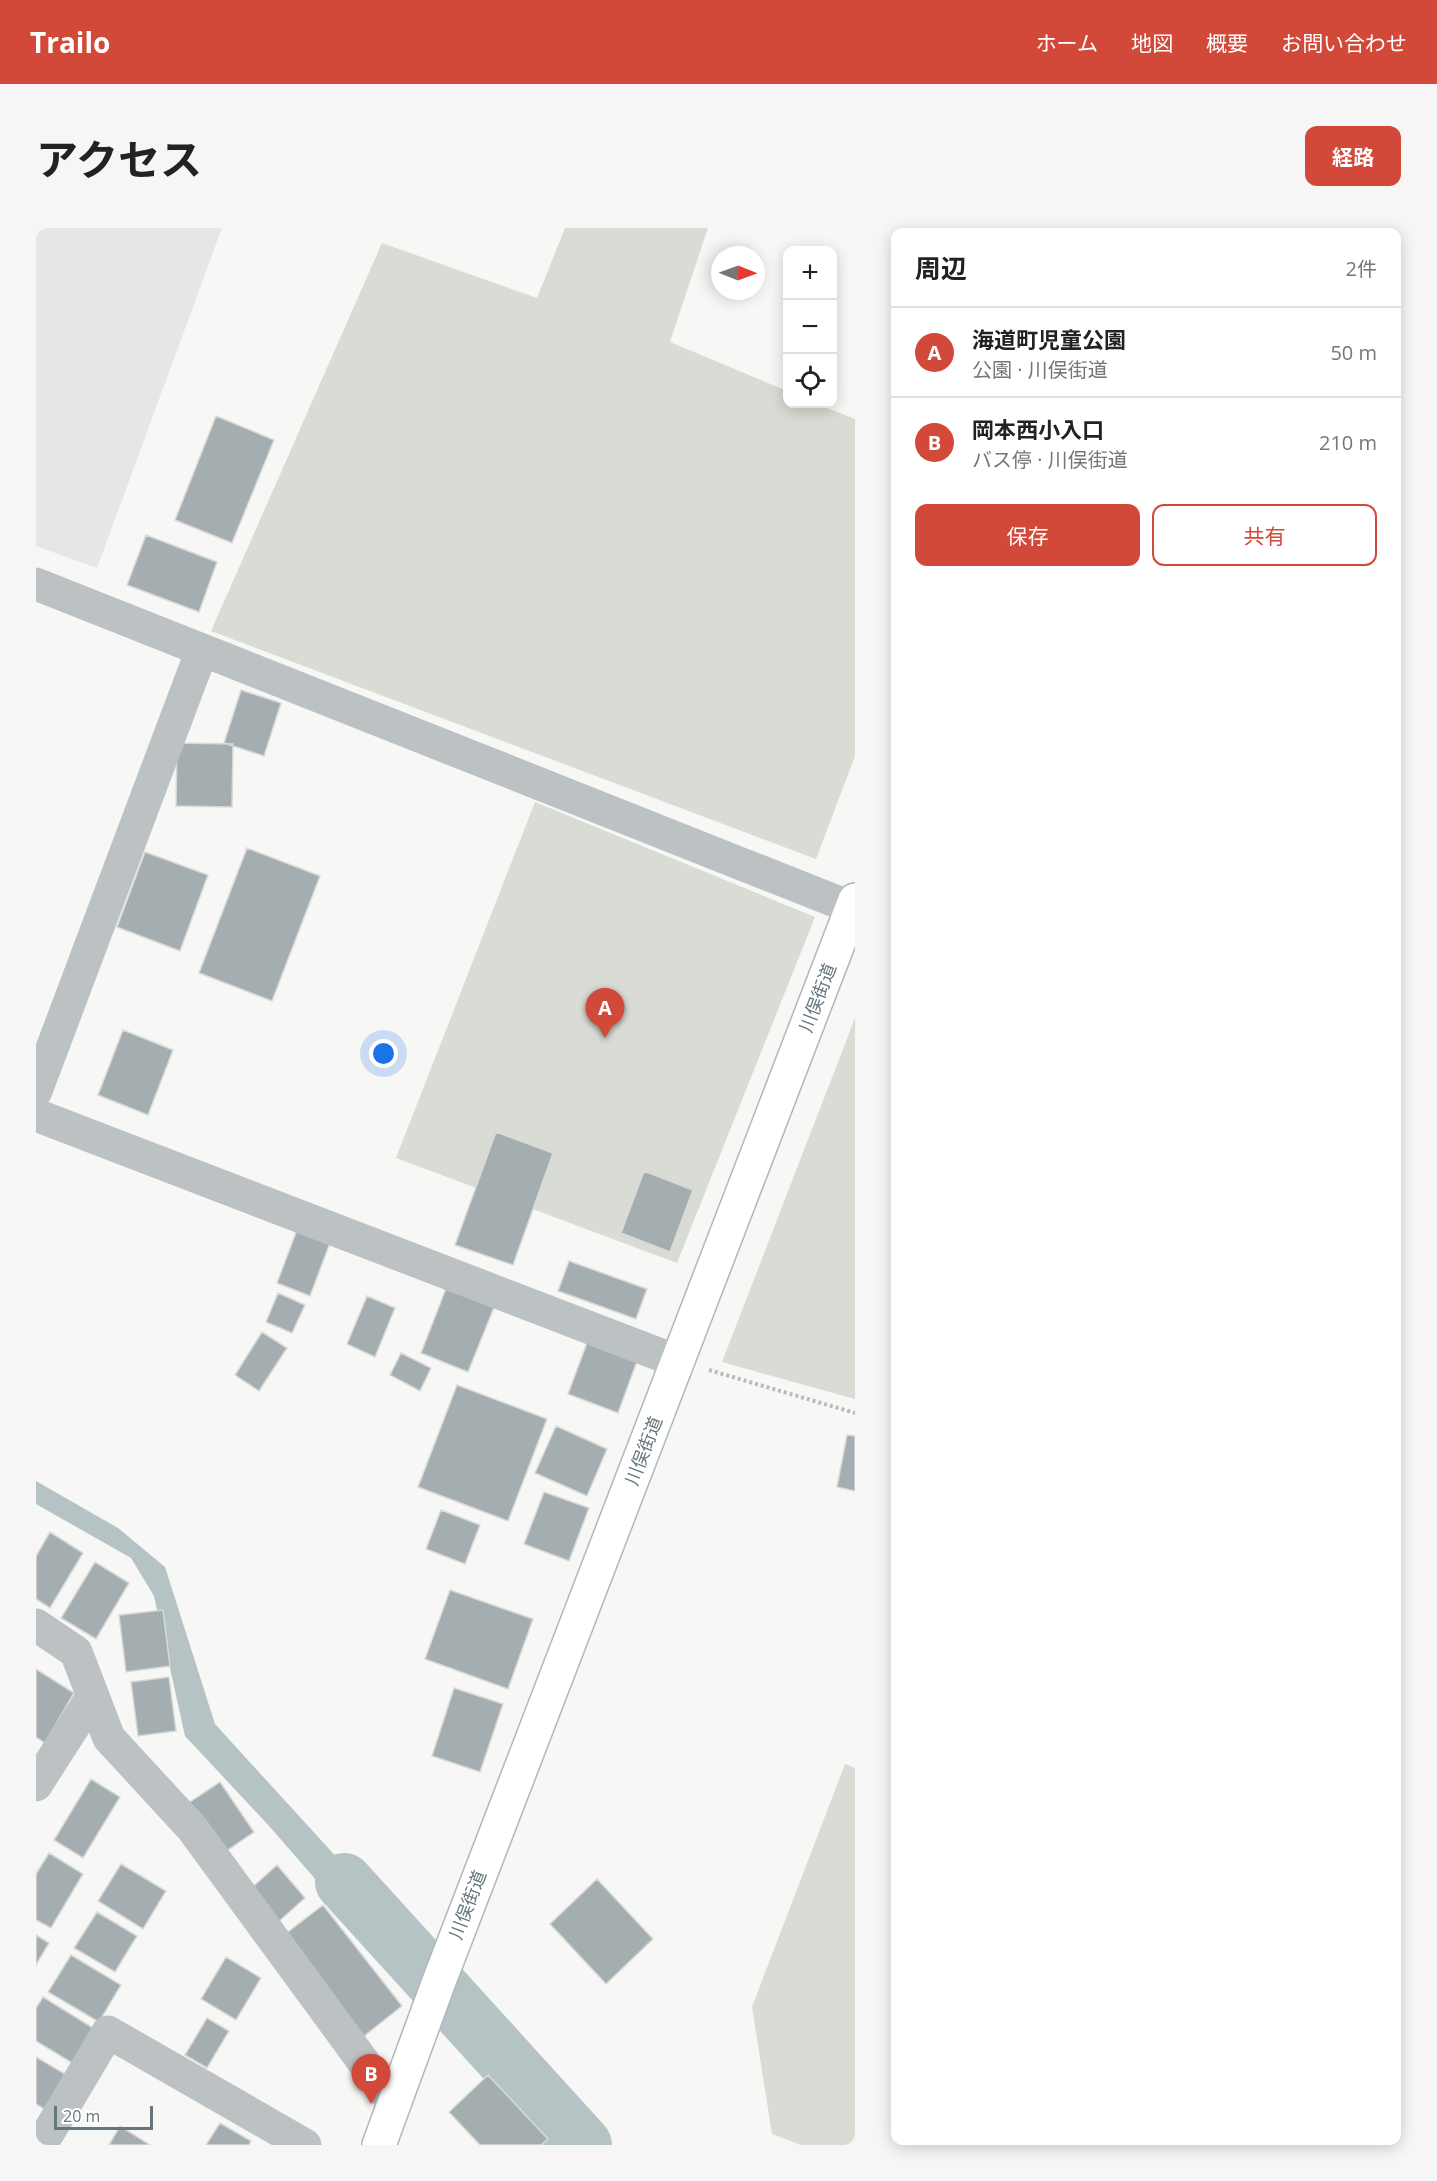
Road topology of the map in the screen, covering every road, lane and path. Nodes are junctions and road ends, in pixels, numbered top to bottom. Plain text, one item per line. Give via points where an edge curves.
1 (36, 584) edge
2 (202, 650) junction
3 (854, 906) edge
4 (36, 1091) edge
5 (36, 1115) edge
6 (679, 1362) junction
7 (855, 1413) edge
8 (36, 1624) edge
9 (93, 1696) junction
10 (36, 1785) edge
11 (388, 2132) edge
12 (41, 2145) edge
13 (305, 2145) edge

1 - 2 street
2 - 3 street
2 - 4 street
3 - 6 main road, 川俣街道
5 - 6 street
6 - 7 path
6 - 11 main road, 川俣街道 via 447,1959
8 - 9 street via 76,1652
9 - 10 street
9 - 11 street via 108,1738 192,1828
12 - 13 street via 108,2032

